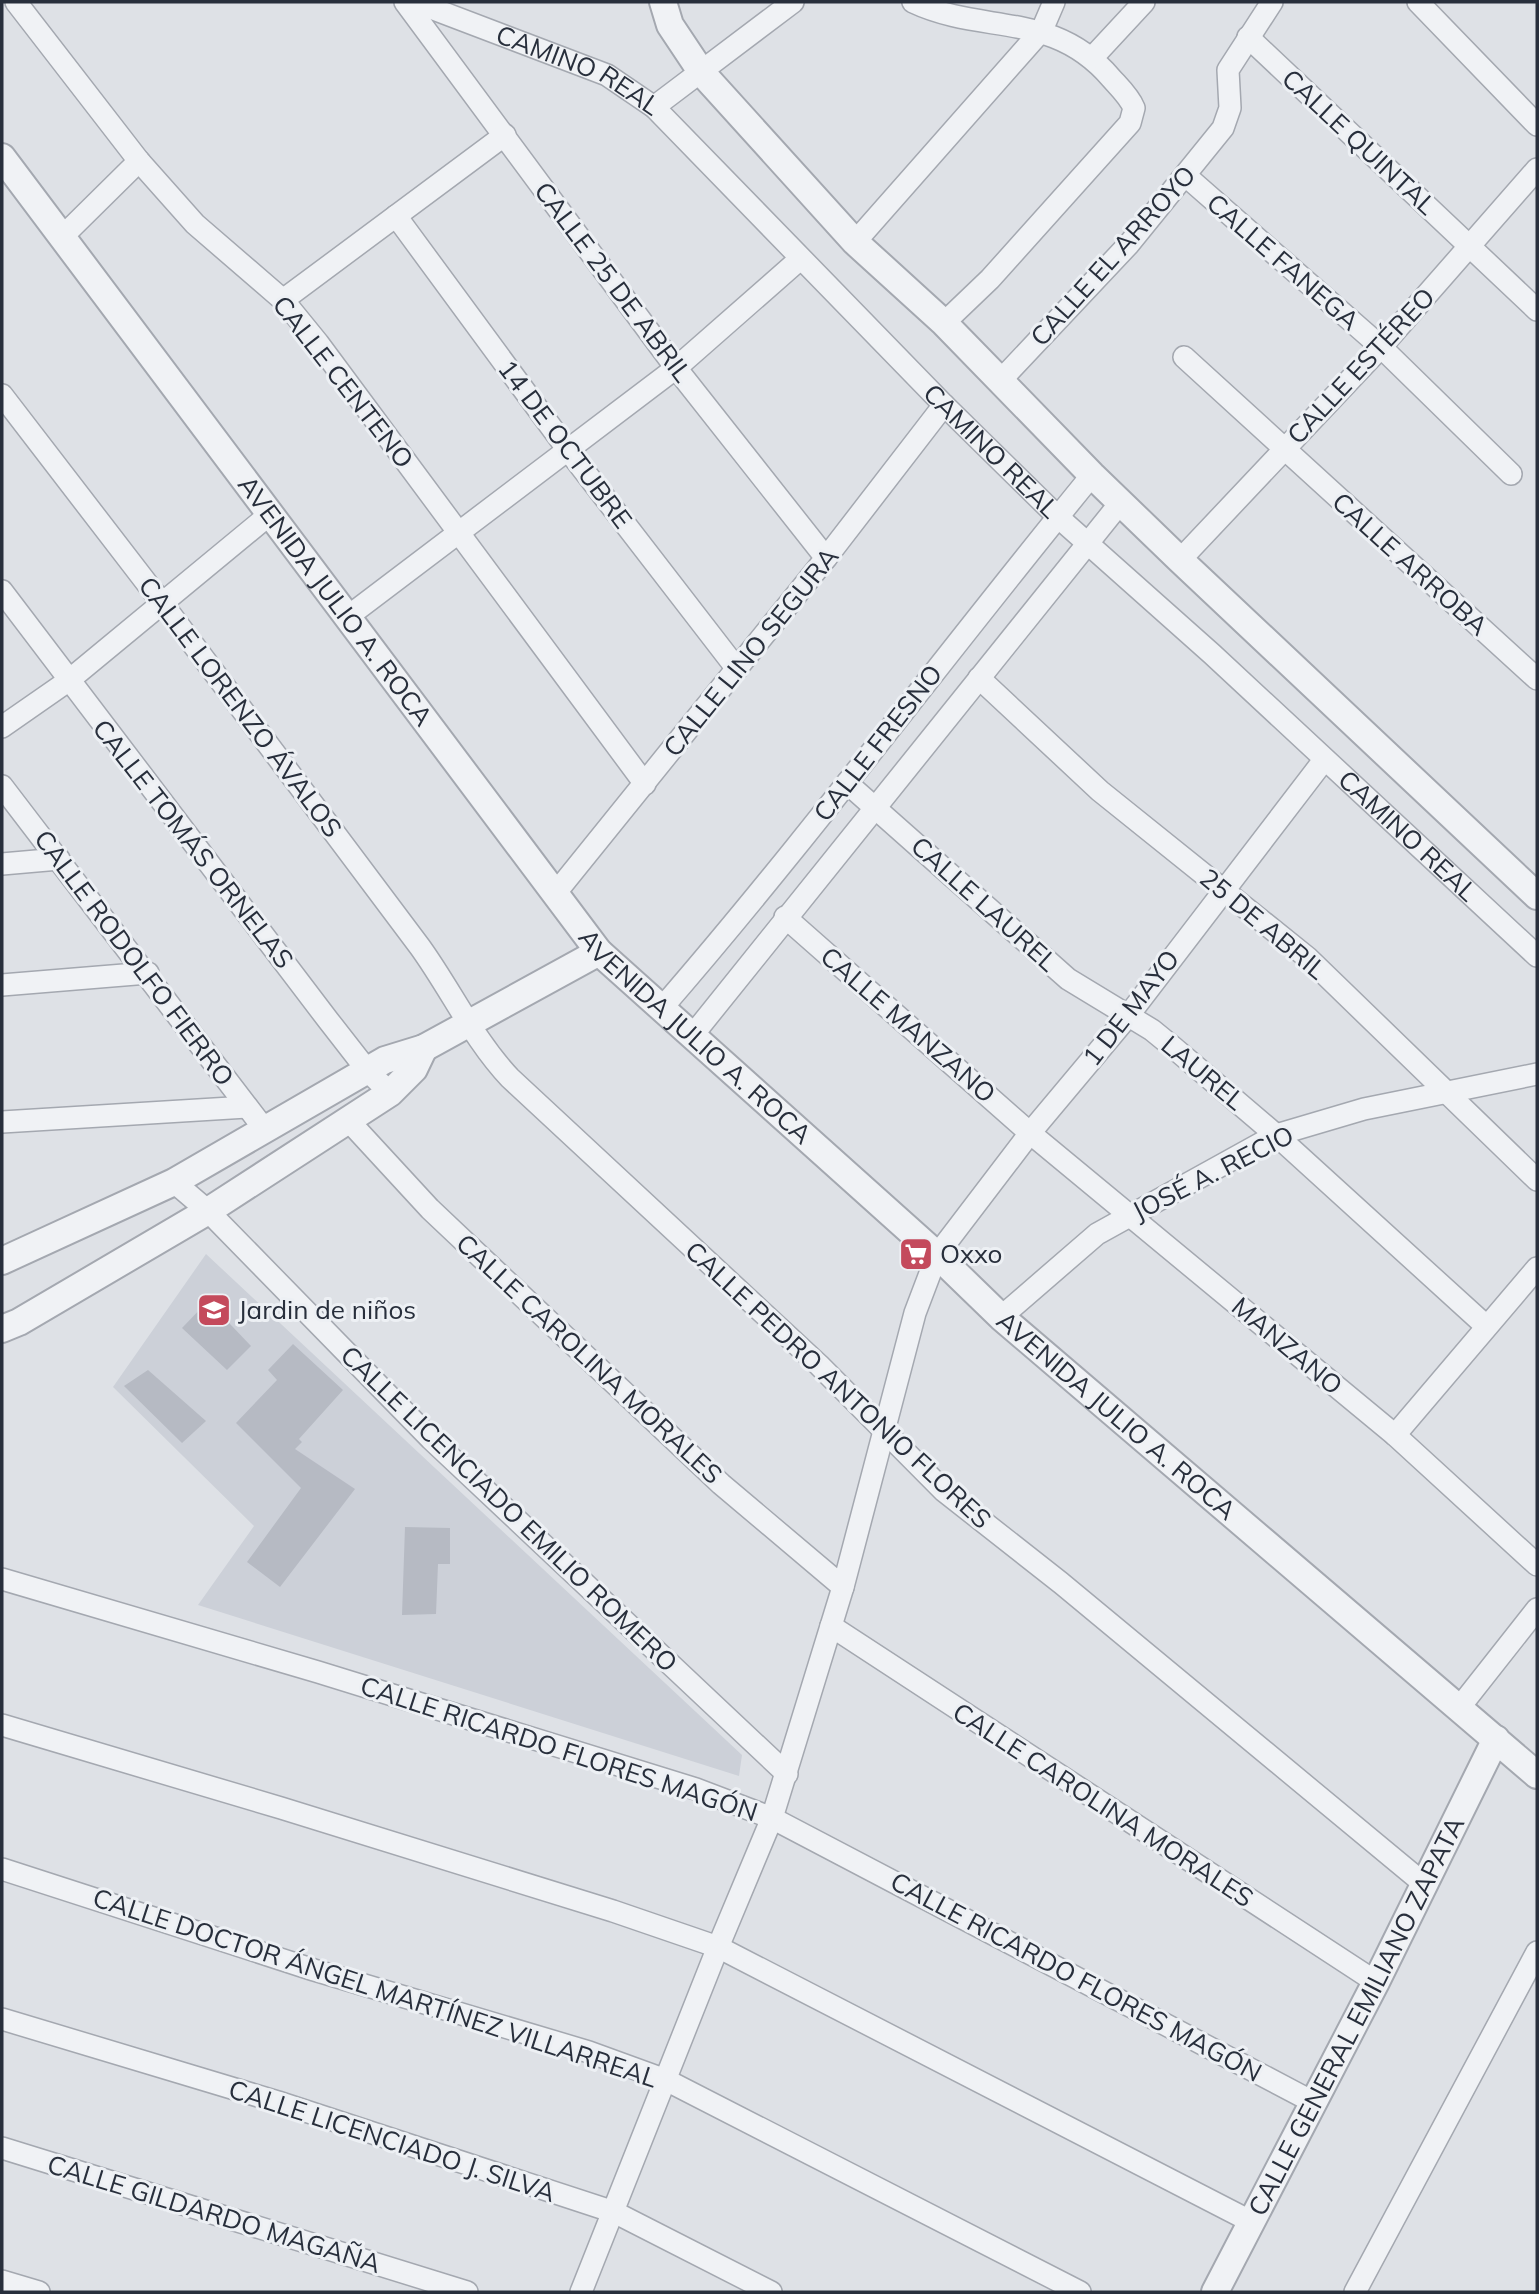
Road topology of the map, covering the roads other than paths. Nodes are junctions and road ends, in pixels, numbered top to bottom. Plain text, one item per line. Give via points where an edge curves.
1 (16, 2) edge
2 (405, 2) edge
3 (415, 2) edge
4 (663, 2) edge
5 (793, 2) edge
6 (913, 2) edge
7 (1055, 2) edge
8 (1144, 2) edge
9 (1272, 2) edge
10 (1418, 2) edge
11 (1042, 30) junction
12 (1248, 37) junction
13 (1093, 57) junction
14 (702, 73) junction
15 (654, 107) junction
16 (1537, 125) edge
17 (505, 135) junction
18 (2, 157) edge
19 (139, 161) junction
20 (1537, 169) edge
21 (1186, 176) junction
22 (396, 216) junction
23 (62, 237) junction
24 (855, 242) junction
25 (1469, 247) junction
26 (800, 259) junction
27 (283, 300) junction
28 (1537, 310) edge
29 (944, 323) junction
30 (1381, 347) junction
31 (1184, 357) dead end
32 (676, 369) junction
33 (1000, 381) junction
34 (2, 396) edge
35 (944, 405) junction
36 (568, 450) junction
37 (1283, 450) junction
38 (1511, 474) dead end
39 (1092, 475) junction
40 (1121, 502) junction
41 (269, 515) junction
42 (1058, 517) junction
43 (459, 534) junction
44 (1089, 546) junction
45 (826, 558) junction
46 (1180, 559) junction
47 (2, 591) edge
48 (163, 603) junction
49 (346, 618) junction
50 (737, 669) junction
51 (979, 678) junction
52 (1537, 679) edge
53 (68, 681) junction
54 (2, 727) edge
55 (1324, 760) junction
56 (847, 783) junction
57 (645, 784) junction
58 (2, 786) edge
59 (876, 807) junction
60 (59, 859) junction
61 (2, 864) edge
62 (1224, 888) junction
63 (554, 895) junction
64 (1537, 896) edge
65 (785, 917) junction
66 (599, 952) junction
67 (1537, 956) edge
68 (148, 973) junction
69 (2, 985) edge
70 (661, 1009) junction
71 (1128, 1016) junction
72 (471, 1024) junction
73 (692, 1037) junction
74 (424, 1048) junction
75 (367, 1070) junction
76 (1537, 1074) edge
77 (390, 1093) junction
78 (1446, 1093) junction
79 (247, 1107) junction
80 (347, 1119) junction
81 (2, 1122) edge
82 (265, 1130) junction
83 (1030, 1133) junction
84 (1276, 1135) junction
85 (1537, 1180) edge
86 (174, 1182) junction
87 (208, 1212) junction
88 (1130, 1216) junction
89 (937, 1255) junction
90 (2, 1261) edge
91 (1537, 1268) edge
92 (1001, 1317) junction
93 (1486, 1326) junction
94 (2, 1329) edge
95 (884, 1434) junction
96 (1395, 1435) junction
97 (1537, 1565) edge
98 (2, 1579) edge
99 (843, 1587) junction
100 (1537, 1609) edge
101 (831, 1626) junction
102 (1459, 1709) junction
103 (2, 1725) edge
104 (1496, 1739) junction
105 (787, 1774) junction
106 (1537, 1775) edge
107 (772, 1818) junction
108 (2, 1869) edge
109 (1423, 1883) junction
110 (718, 1947) junction
111 (1537, 1952) edge
112 (1376, 1982) junction
113 (2, 2019) edge
114 (666, 2080) junction
115 (1313, 2102) junction
116 (2, 2148) edge
117 (614, 2212) junction
118 (1251, 2221) junction
119 (2, 2281) edge
120 (39, 2292) edge
121 (467, 2292) edge
122 (581, 2292) edge
123 (771, 2292) edge
124 (1080, 2292) edge
125 (1215, 2292) edge
126 (1355, 2292) edge

1 - 19 street, CALLE CENTENO
2 - 17 street, CALLE 25 DE ABRIL
3 - 15 street, CAMINO REAL via 607,75
4 - 14 street, CAMINO REAL via 670,25
5 - 14 street
6 - 11 street via 951,15
7 - 11 street
8 - 13 street
9 - 12 street
10 - 16 street
11 - 13 street
11 - 24 street
12 - 21 street, CALLE EL ARROYO via 1228,70 1230,108 1223,128
12 - 25 street, CALLE QUINTAL
13 - 29 street via 1133,108 1130,122 990,279
14 - 15 street
14 - 24 street, CAMINO REAL
15 - 26 street, CAMINO REAL
17 - 22 street
17 - 32 street, CALLE 25 DE ABRIL
18 - 23 street, AVENIDA JULIO A. ROCA
19 - 23 street
19 - 27 street, CALLE CENTENO via 195,224
20 - 25 street, CALLE ESTÉREO
21 - 30 street, CALLE FANEGA
21 - 33 street, CALLE EL ARROYO
22 - 27 street
22 - 36 street, 14 DE OCTUBRE
23 - 41 street, AVENIDA JULIO A. ROCA
24 - 29 street, CAMINO REAL
25 - 28 street, CALLE QUINTAL
25 - 30 street, CALLE ESTÉREO
26 - 32 street
26 - 35 street, CAMINO REAL
27 - 43 street, CALLE CENTENO via 369,408
29 - 33 street, CAMINO REAL
30 - 37 street, CALLE ESTÉREO
30 - 38 street, CALLE FANEGA
31 - 37 street, CALLE ARROBA
32 - 36 street
32 - 45 street, CALLE 25 DE ABRIL
33 - 39 street, CAMINO REAL
34 - 48 street, CALLE LORENZO ÁVALOS
35 - 42 street, CAMINO REAL
35 - 45 street, CALLE LINO SEGURA
36 - 43 street
36 - 50 street, 14 DE OCTUBRE
37 - 46 street, CALLE ESTÉREO
37 - 52 street, CALLE ARROBA
39 - 40 street, CAMINO REAL
39 - 42 street, CALLE FRESNO
40 - 44 street, CALLE FRESNO
40 - 46 street, CAMINO REAL
41 - 48 street
41 - 49 street, AVENIDA JULIO A. ROCA
42 - 44 street, CAMINO REAL
42 - 56 street, CALLE FRESNO
43 - 49 street
43 - 57 street, CALLE CENTENO
44 - 51 street, CALLE FRESNO
44 - 55 street, CAMINO REAL
45 - 50 street, CALLE LINO SEGURA
46 - 64 street, CAMINO REAL
47 - 53 street, CALLE TOMÁS ORNELAS
48 - 53 street
48 - 72 street, CALLE LORENZO ÁVALOS via 420,947
49 - 63 street, AVENIDA JULIO A. ROCA
50 - 57 street, CALLE LINO SEGURA
51 - 59 street, CALLE FRESNO
51 - 62 street, 25 DE ABRIL via 1100,790
53 - 54 street
53 - 75 street, CALLE TOMÁS ORNELAS
55 - 62 street, 1 DE MAYO
55 - 67 street, CAMINO REAL
56 - 59 street, CALLE LAUREL
56 - 70 street, CALLE FRESNO via 763,891
57 - 63 street, CALLE LINO SEGURA
58 - 60 street, CALLE RODOLFO FIERRO
59 - 65 street, CALLE FRESNO
59 - 71 street, CALLE LAUREL via 1068,979
60 - 61 street
60 - 68 street, CALLE RODOLFO FIERRO
62 - 71 street, 1 DE MAYO
62 - 78 street, 25 DE ABRIL via 1308,958
63 - 66 street, AVENIDA JULIO A. ROCA
65 - 73 street, CALLE FRESNO
65 - 83 street, CALLE MANZANO
66 - 70 street, AVENIDA JULIO A. ROCA
66 - 72 street
68 - 69 street
68 - 79 street, CALLE RODOLFO FIERRO
70 - 73 street, AVENIDA JULIO A. ROCA
71 - 83 street, 1 DE MAYO
71 - 84 street, LAUREL via 1152,1030
72 - 74 street
72 - 95 street, CALLE PEDRO ANTONIO FLORES via 489,1055 510,1078 818,1365
73 - 89 street, AVENIDA JULIO A. ROCA
74 - 75 street
74 - 77 street via 414,1069
75 - 77 street, CALLE TOMÁS ORNELAS
75 - 82 street
76 - 78 street, JOSÉ A. RECIO
77 - 80 street
78 - 84 street, JOSÉ A. RECIO via 1364,1109
78 - 85 street, 25 DE ABRIL
79 - 81 street
79 - 82 street, CALLE RODOLFO FIERRO
80 - 87 street
80 - 99 street, CALLE CAROLINA MORALES via 430,1209 721,1484
82 - 86 street
83 - 88 street, MANZANO
83 - 89 street, 1 DE MAYO
84 - 88 street, JOSÉ A. RECIO
84 - 93 street, LAUREL
86 - 87 street, CALLE LICENCIADO EMILIO ROMERO
86 - 90 street
87 - 94 street
87 - 105 street, CALLE LICENCIADO EMILIO ROMERO via 431,1439
88 - 92 street, JOSÉ A. RECIO via 1070,1255
88 - 96 street, MANZANO
89 - 92 street, AVENIDA JULIO A. ROCA
89 - 95 street, 1 DE MAYO via 915,1313
91 - 93 street
92 - 102 street, AVENIDA JULIO A. ROCA
93 - 96 street
95 - 99 street, 1 DE MAYO
95 - 109 street, CALLE PEDRO ANTONIO FLORES via 944,1491
96 - 97 street, MANZANO
98 - 107 street, CALLE RICARDO FLORES MAGÓN via 696,1789
99 - 101 street, 1 DE MAYO
100 - 102 street
101 - 105 street, 1 DE MAYO
101 - 112 street, CALLE CAROLINA MORALES
102 - 104 street, AVENIDA JULIO A. ROCA
103 - 110 street via 347,1828
104 - 106 street, AVENIDA JULIO A. ROCA
104 - 109 street, CALLE GENERAL EMILIANO ZAPATA
105 - 107 street, 1 DE MAYO
107 - 110 street, 1 DE MAYO
107 - 115 street, CALLE RICARDO FLORES MAGÓN
108 - 114 street, CALLE DOCTOR ÁNGEL MARTÍNEZ VILLARREAL
109 - 112 street, CALLE GENERAL EMILIANO ZAPATA
110 - 114 street, 1 DE MAYO
110 - 118 street
111 - 126 street
112 - 115 street, CALLE GENERAL EMILIANO ZAPATA
113 - 117 street, CALLE LICENCIADO J. SILVA via 278,2102
114 - 117 street, 1 DE MAYO
114 - 124 street, CALLE DOCTOR ÁNGEL MARTÍNEZ VILLARREAL
115 - 118 street, CALLE GENERAL EMILIANO ZAPATA
116 - 121 street, CALLE GILDARDO MAGAÑA
117 - 122 street, 1 DE MAYO
117 - 123 street, CALLE LICENCIADO J. SILVA
118 - 125 street, CALLE GENERAL EMILIANO ZAPATA
119 - 120 street

